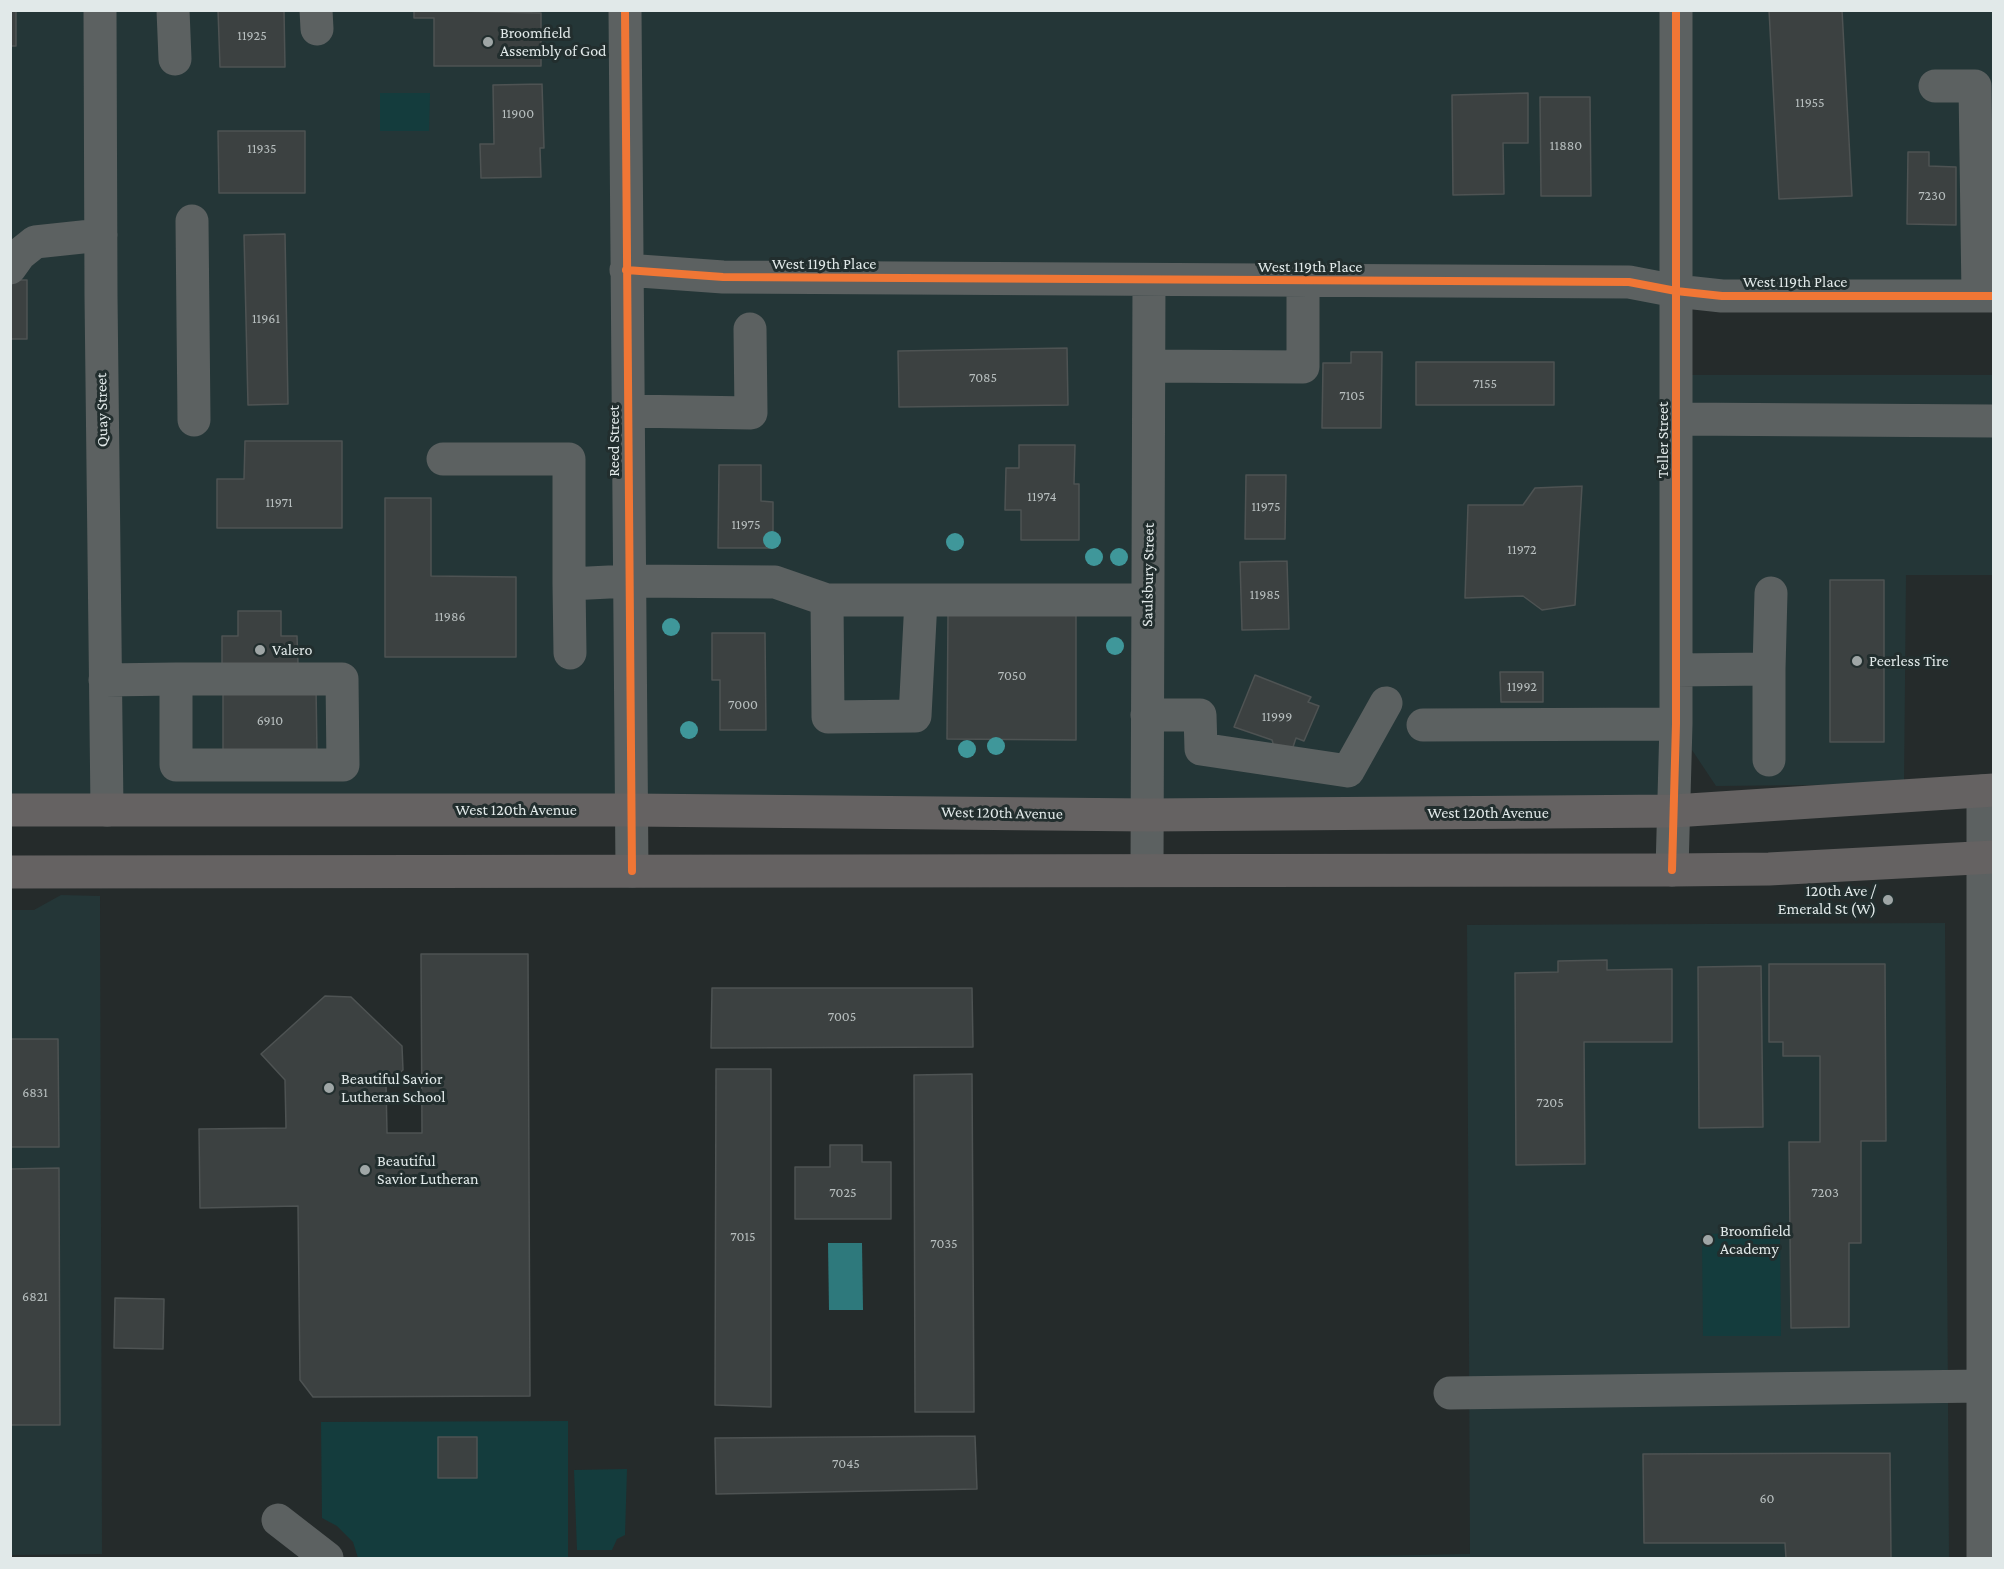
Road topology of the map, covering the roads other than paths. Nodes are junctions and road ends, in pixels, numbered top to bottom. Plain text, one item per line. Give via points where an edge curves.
1 (100, 10) edge
2 (173, 10) edge
3 (625, 10) edge
4 (1677, 10) edge
5 (175, 59) dead end
6 (1935, 86) dead end
7 (192, 221) dead end
8 (100, 235) junction
9 (10, 268) edge
10 (626, 270) junction
11 (1149, 280) junction
12 (1303, 280) junction
13 (1676, 291) junction
14 (1986, 296) edge
15 (750, 329) dead end
16 (1149, 366) junction
17 (628, 411) junction
18 (1676, 419) junction
19 (194, 420) dead end
20 (1994, 421) edge
21 (443, 459) dead end
22 (629, 581) junction
23 (570, 584) junction
24 (1771, 593) dead end
25 (827, 600) junction
26 (921, 600) junction
27 (1147, 600) junction
28 (570, 653) dead end
29 (1769, 669) junction
30 (1676, 670) junction
31 (176, 679) junction
32 (105, 680) junction
33 (1386, 703) dead end
34 (1147, 715) junction
35 (1676, 724) junction
36 (1423, 725) dead end
37 (1769, 760) dead end
38 (1988, 790) edge
39 (10, 810) edge
40 (107, 810) junction
41 (631, 810) junction
42 (1674, 812) junction
43 (1148, 815) junction
44 (1988, 857) edge
45 (1147, 870) junction
46 (1672, 870) junction
47 (632, 871) junction
48 (10, 872) edge
49 (1988, 1190) edge
50 (1983, 1386) junction
51 (1450, 1393) dead end
52 (278, 1520) dead end
53 (327, 1558) edge
54 (1983, 1558) edge

1 - 8 street, Quay Street
2 - 5 street
3 - 10 street, Reed Street
4 - 13 street, Teller Street
6 - 14 street via 1975,87
7 - 19 street
8 - 9 street via 35,242
8 - 32 street, Quay Street
10 - 11 street, West 119th Place via 723,277
10 - 17 street, Reed Street
11 - 12 street, West 119th Place
11 - 16 street, Saulsbury Street
12 - 13 street, West 119th Place via 1629,282
12 - 16 street via 1303,367
13 - 14 street, West 119th Place via 1722,296
13 - 18 street, Teller Street
15 - 17 street via 751,413
16 - 27 street, Saulsbury Street
17 - 22 street, Reed Street
18 - 20 street
18 - 30 street, Teller Street
21 - 23 street via 570,459
22 - 23 street
22 - 25 street via 775,582
22 - 41 street, Reed Street
23 - 28 street
24 - 29 street
25 - 26 street
25 - 26 street via 828,717 915,716
26 - 27 street
27 - 34 street, Saulsbury Street
29 - 30 street
29 - 37 street
30 - 35 street, Teller Street
31 - 31 street via 342,679 343,765 176,765
31 - 32 street
32 - 40 street, Quay Street
33 - 34 street via 1348,771 1201,749 1200,715
34 - 43 street, Saulsbury Street
35 - 36 street
35 - 42 street, Teller Street
38 - 42 main road, West 120th Avenue
38 - 44 street
39 - 40 main road, West 120th Avenue
40 - 41 main road, West 120th Avenue
41 - 43 main road, West 120th Avenue
41 - 47 street, Reed Street
42 - 43 main road, West 120th Avenue
42 - 46 street, Teller Street
43 - 45 street, Saulsbury Street
44 - 46 main road via 1780,869
44 - 49 street
45 - 46 main road
45 - 47 main road
47 - 48 main road
49 - 50 street
50 - 51 street
50 - 54 street
52 - 53 street

